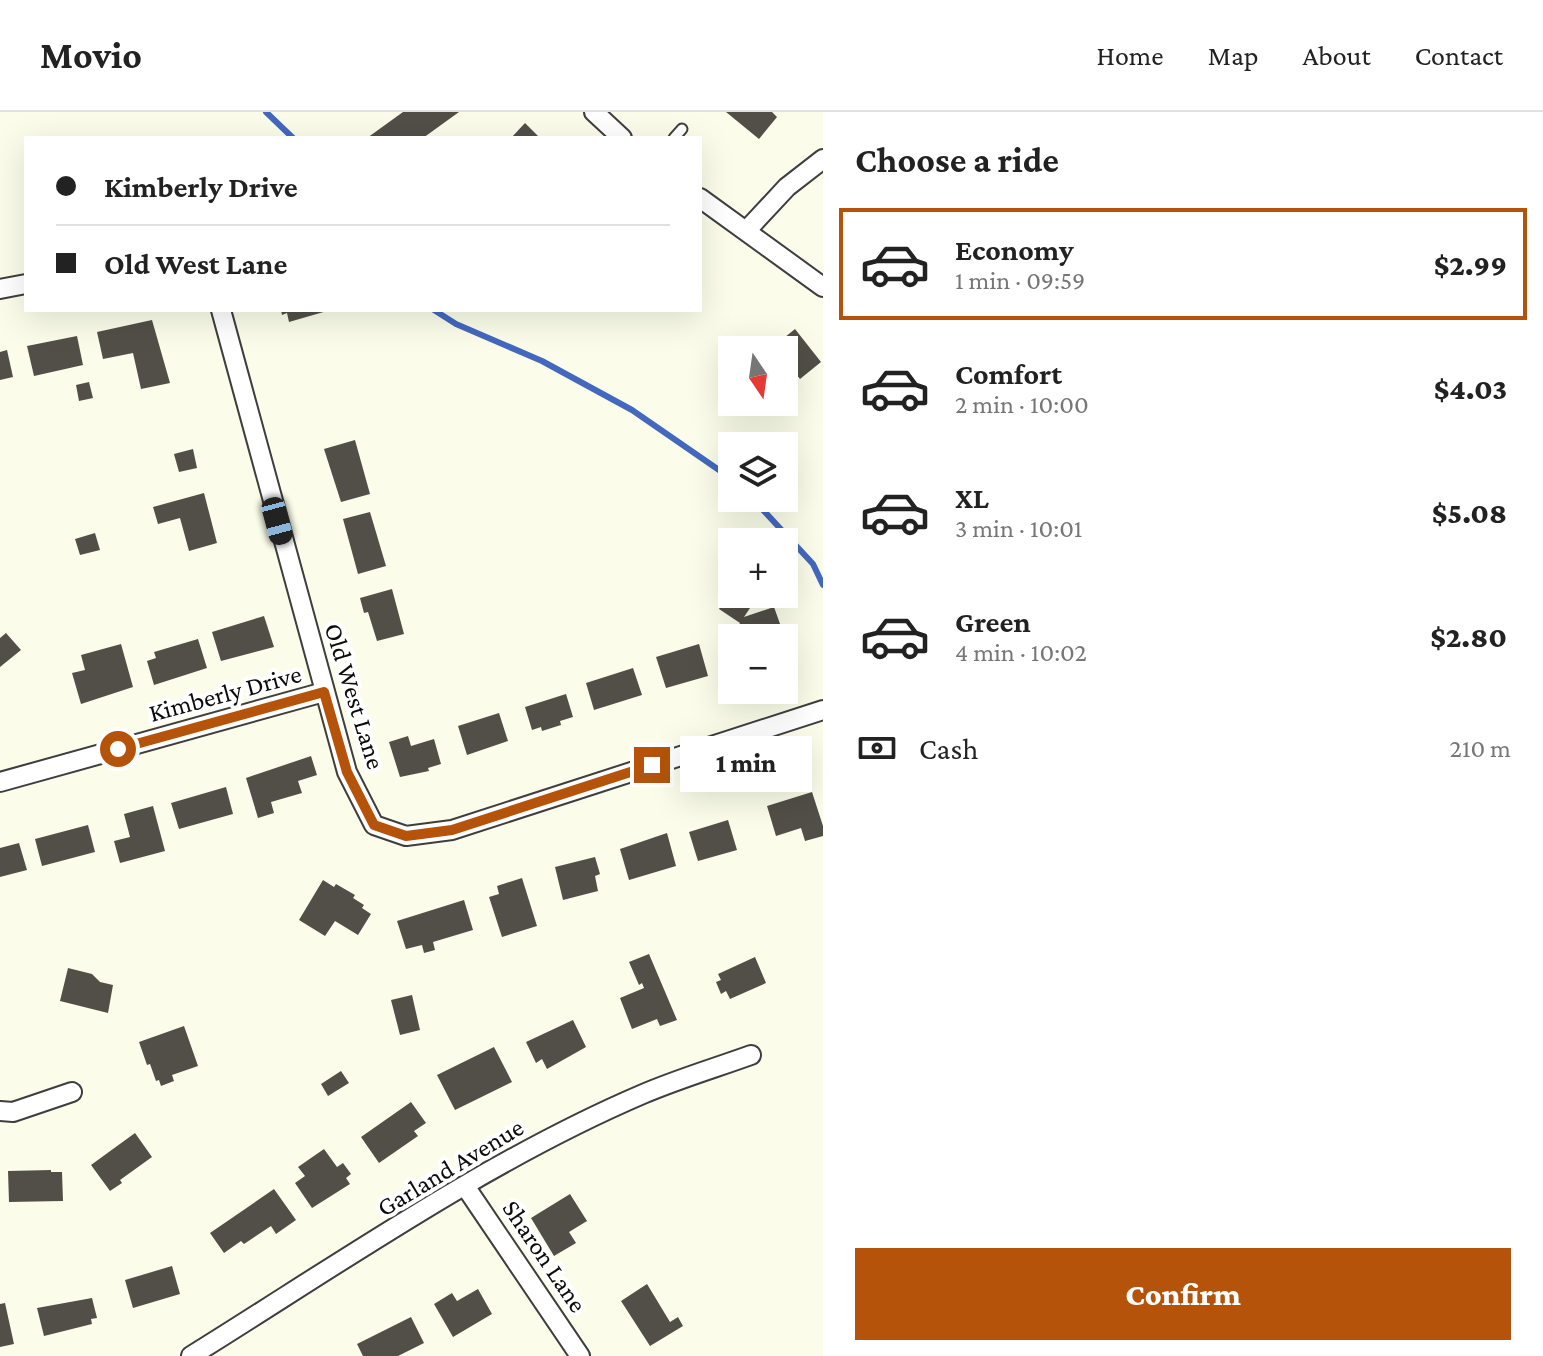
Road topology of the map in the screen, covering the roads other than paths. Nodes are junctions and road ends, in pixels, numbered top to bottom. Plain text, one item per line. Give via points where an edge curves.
1 (594, 112) edge
2 (682, 129) dead end
3 (620, 136) edge
4 (676, 136) edge
5 (823, 159) edge
6 (702, 199) edge
7 (747, 230) junction
8 (24, 284) edge
9 (823, 287) edge
10 (0, 289) edge
11 (222, 312) edge
12 (324, 692) junction
13 (823, 710) edge
14 (0, 782) edge
15 (751, 1055) dead end
16 (72, 1092) dead end
17 (0, 1111) edge
18 (465, 1186) junction
19 (191, 1356) edge
20 (580, 1356) edge

1 - 3 street
2 - 4 lane
5 - 7 street via 787,187
6 - 7 street
7 - 9 street
8 - 10 street
11 - 12 street, Old West Lane
12 - 13 street, Old West Lane via 347,772 374,825 406,836 452,830
12 - 14 street, Kimberly Drive
15 - 18 street, Garland Avenue via 644,1093
16 - 17 street via 13,1112
18 - 19 street, Garland Avenue
18 - 20 street, Sharon Lane

